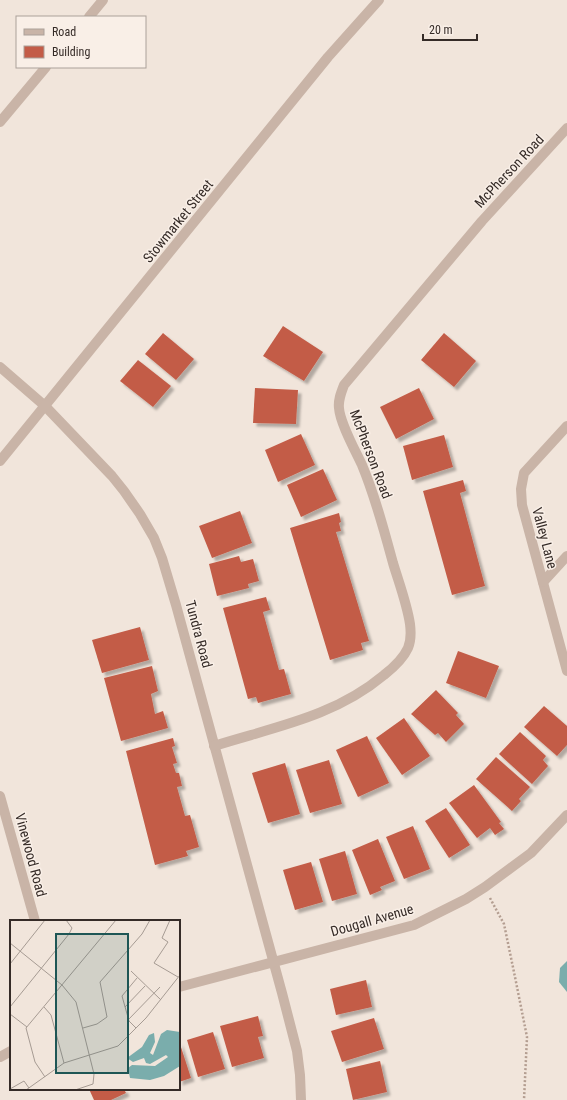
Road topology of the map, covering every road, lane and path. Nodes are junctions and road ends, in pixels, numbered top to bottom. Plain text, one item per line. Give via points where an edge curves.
1 (103, 0) edge
2 (379, 0) edge
3 (90, 16) edge
4 (45, 68) edge
5 (0, 122) edge
6 (567, 128) edge
7 (0, 368) edge
8 (45, 406) junction
9 (567, 426) edge
10 (0, 461) edge
11 (567, 556) edge
12 (543, 582) junction
13 (567, 671) edge
14 (214, 746) junction
15 (0, 796) edge
16 (567, 815) edge
17 (485, 887) junction
18 (35, 920) edge
19 (274, 962) junction
20 (180, 987) edge
21 (10, 1051) edge
22 (0, 1057) edge
23 (301, 1100) edge
24 (524, 1100) edge

1 - 3 street
2 - 8 street, Stowmarket Street via 328,57
4 - 5 street
6 - 14 street, McPherson Road via 482,221 344,385 341,392 339,409 342,420 376,503 410,625 410,638 404,656 376,682 349,700 324,712
7 - 8 street, Tundra Road
8 - 10 street, Stowmarket Street
8 - 14 street, Tundra Road via 112,476 154,538 176,605
9 - 12 street, Valley Lane via 524,473 521,489 522,505
11 - 12 street
12 - 13 street, Valley Lane
14 - 19 street, Tundra Road
15 - 18 street, Vinewood Road
16 - 17 street, Dougall Avenue via 531,853
17 - 19 street, Dougall Avenue via 414,925
17 - 24 path via 504,924 526,1037
19 - 20 street, Dougall Avenue
19 - 23 street, Tundra Road via 297,1050
21 - 22 street

